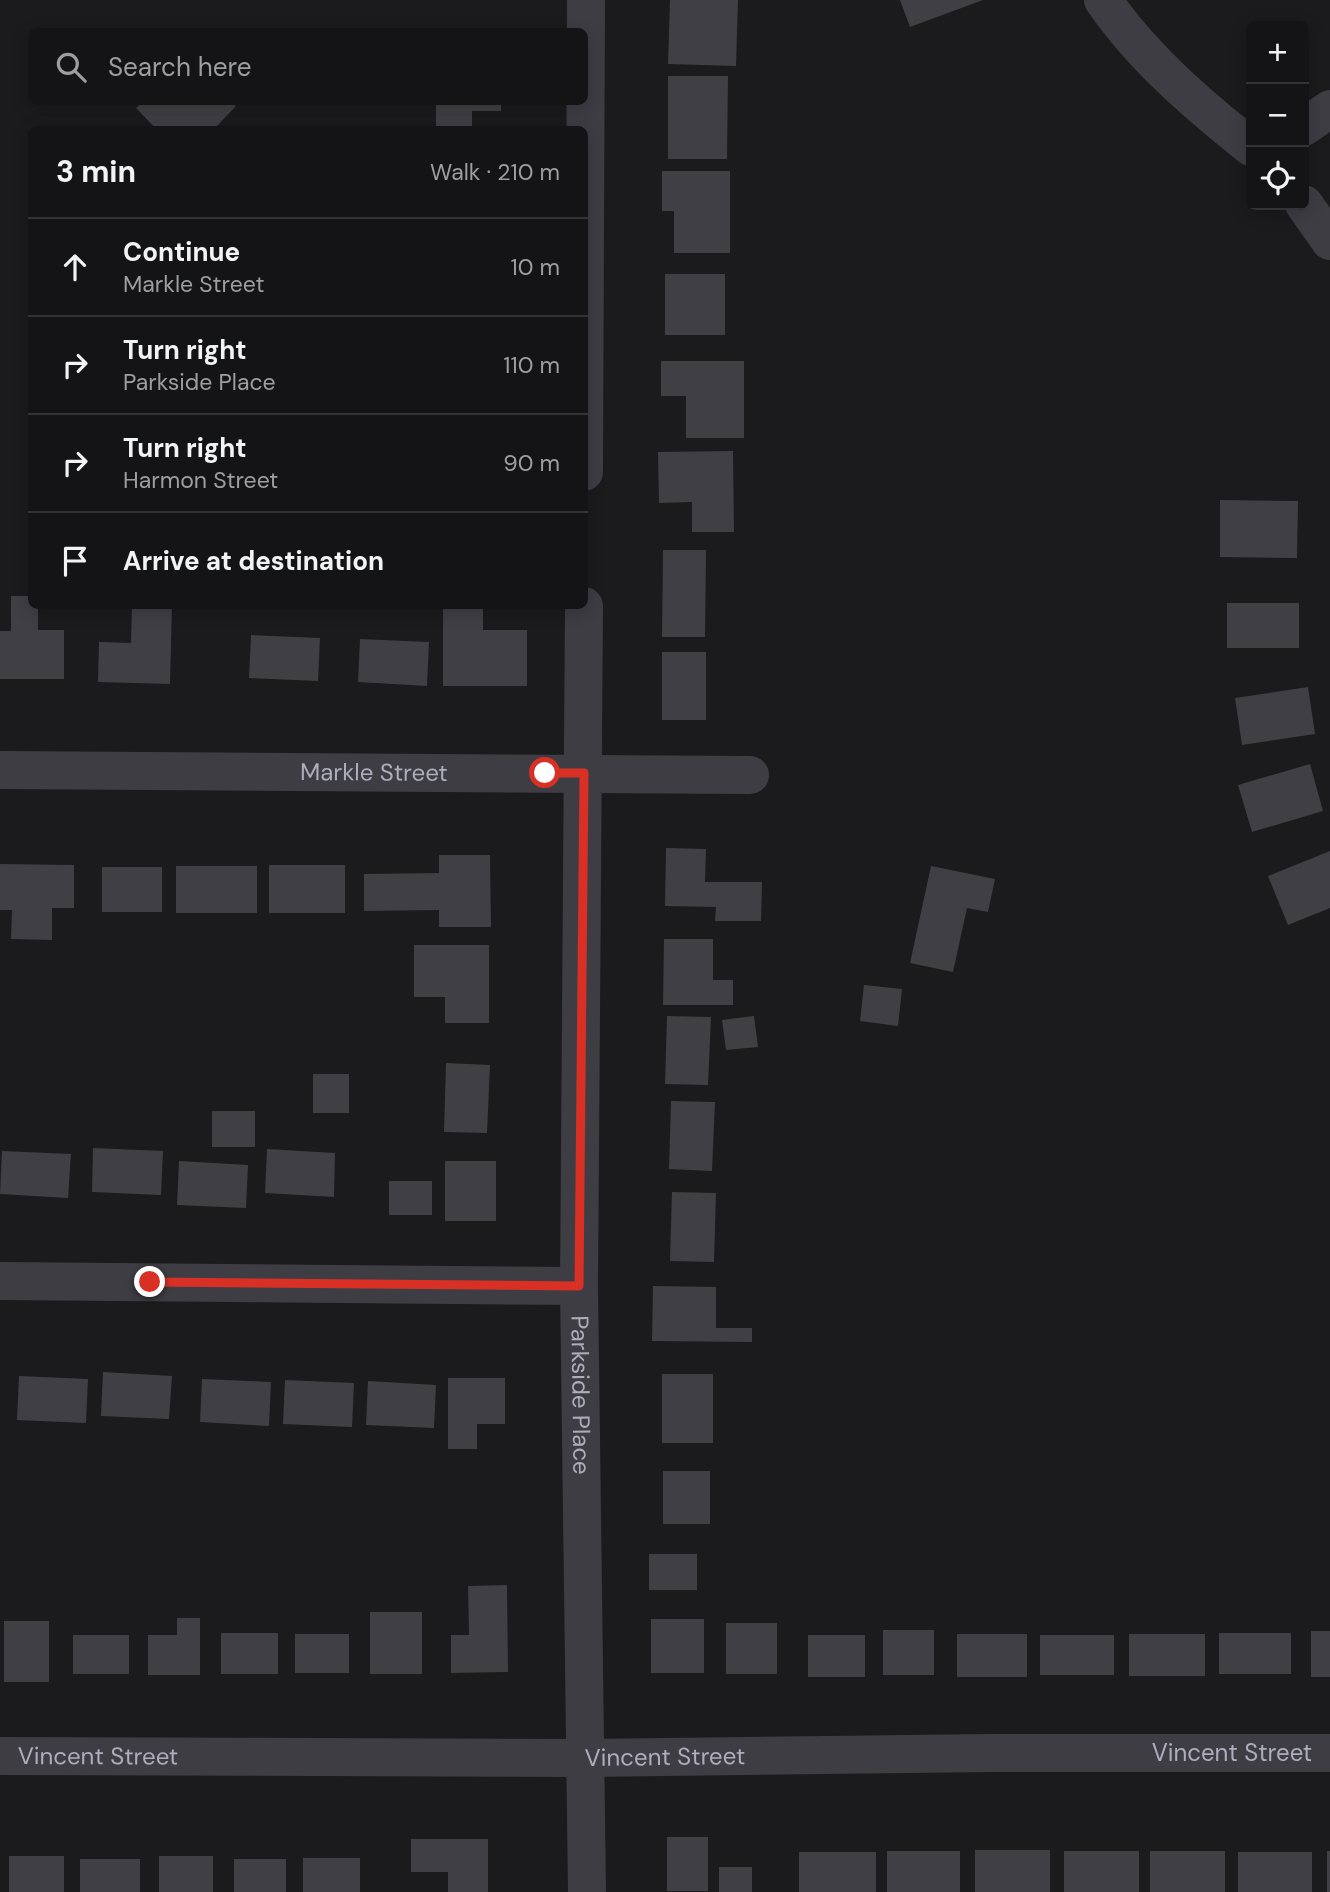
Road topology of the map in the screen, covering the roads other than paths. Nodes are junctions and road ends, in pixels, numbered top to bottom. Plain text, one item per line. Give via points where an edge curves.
1 (586, 0) edge
2 (1103, 0) edge
3 (586, 28) edge
4 (586, 105) edge
5 (1330, 109) edge
6 (1309, 124) edge
7 (585, 126) edge
8 (1246, 143) edge
9 (1308, 210) edge
10 (1330, 242) edge
11 (584, 609) edge
12 (0, 769) edge
13 (584, 773) junction
14 (750, 775) dead end
15 (0, 1282) edge
16 (579, 1286) junction
17 (1330, 1753) edge
18 (0, 1756) edge
19 (586, 1758) junction
20 (587, 1892) edge

1 - 3 street
2 - 8 street via 1152,59
4 - 7 street
5 - 6 street
9 - 10 street
11 - 13 street, Parkside Place
12 - 13 street, Markle Street
13 - 14 street, Markle Street
13 - 16 street, Parkside Place
15 - 16 street
16 - 19 street, Parkside Place
17 - 19 street, Vincent Street
18 - 19 street, Vincent Street
19 - 20 street, Parkside Place

